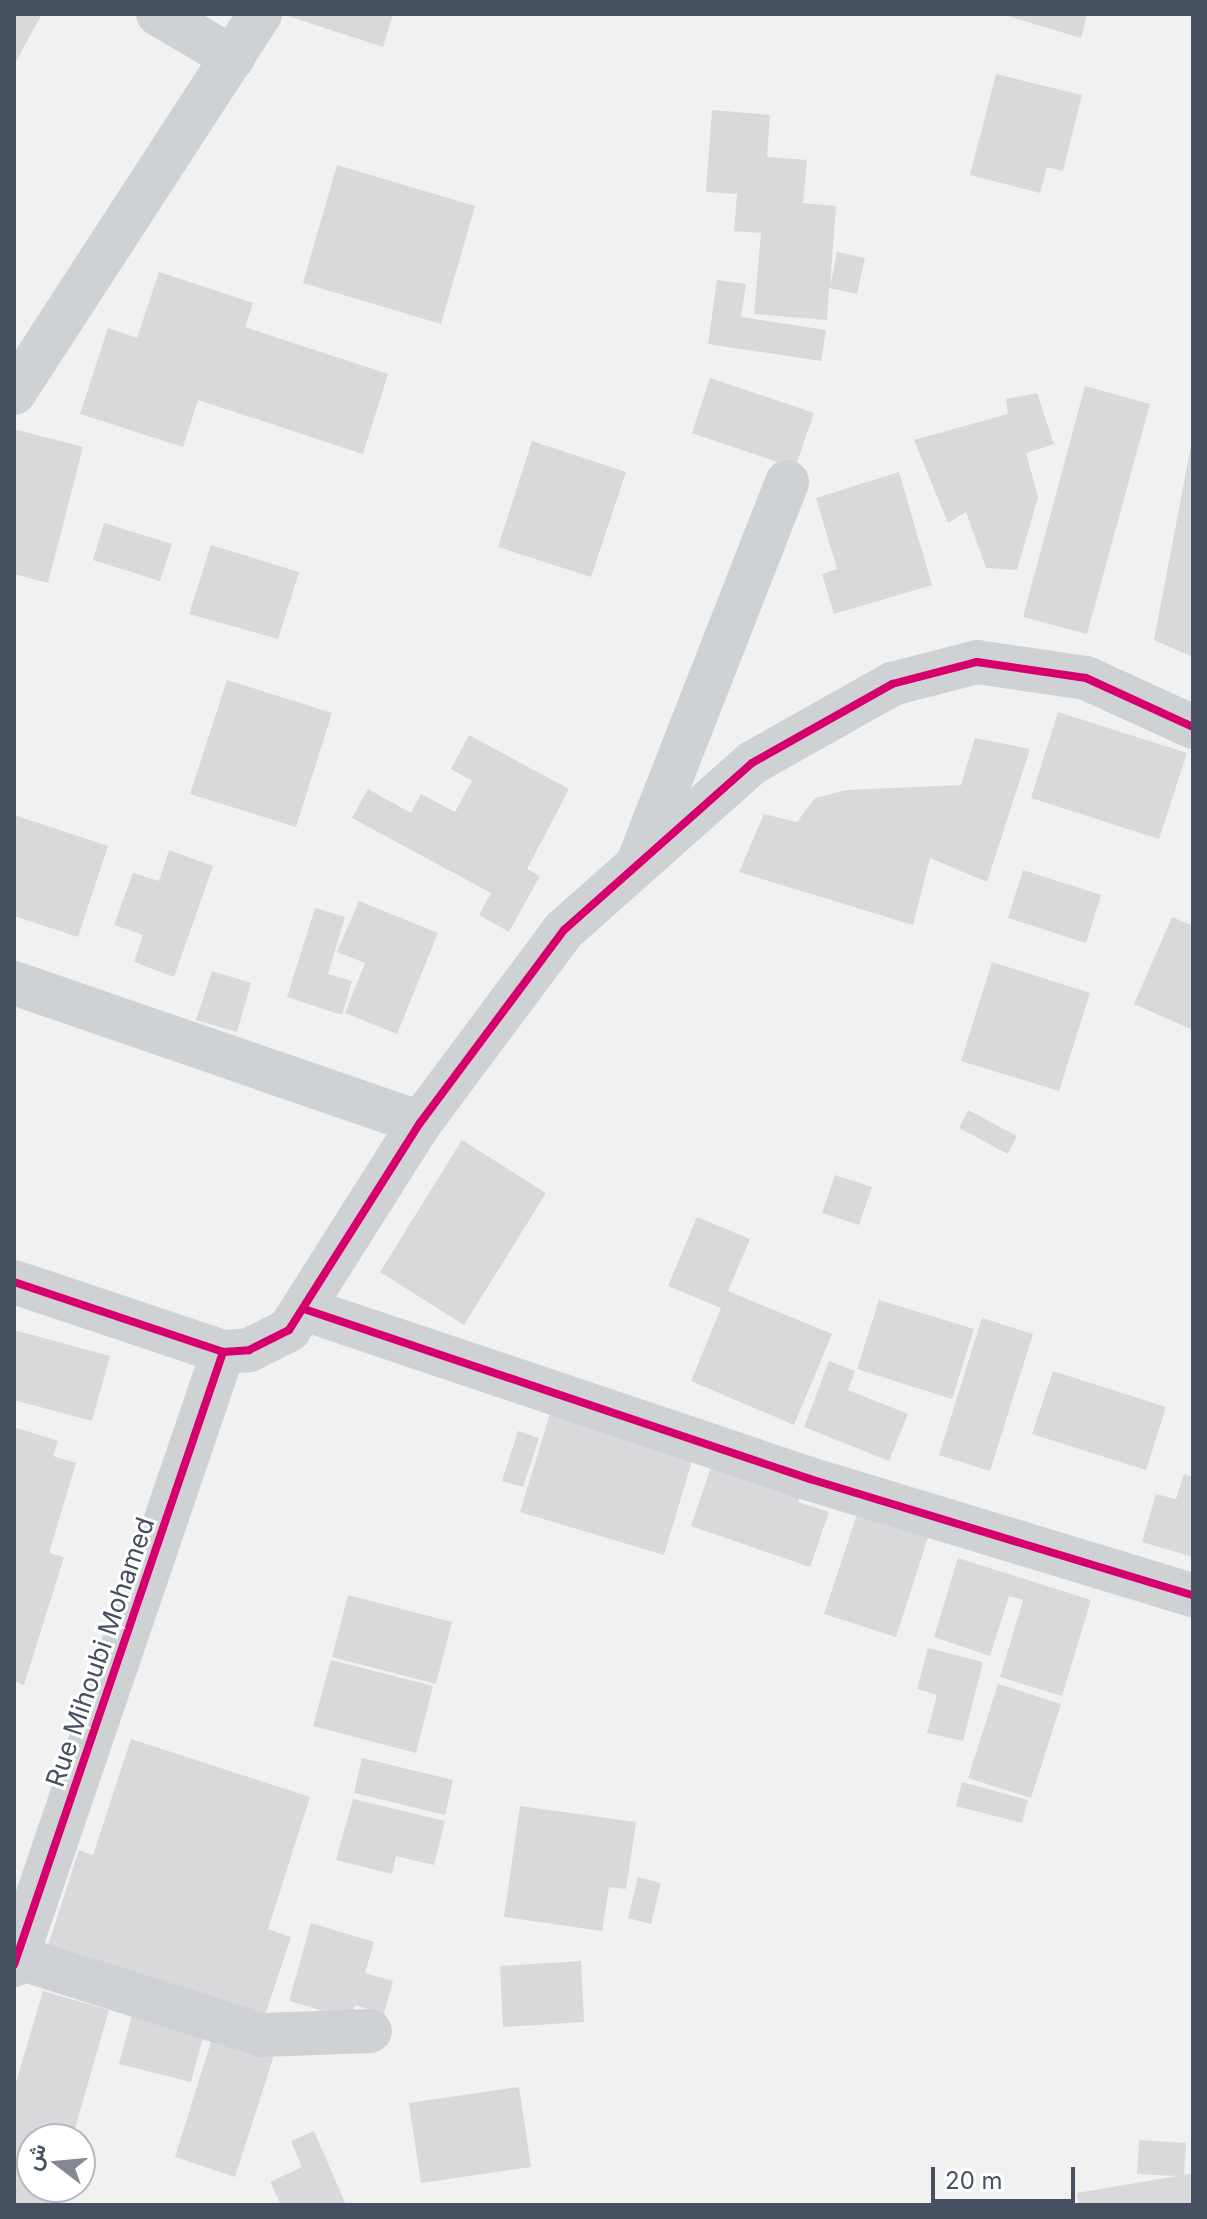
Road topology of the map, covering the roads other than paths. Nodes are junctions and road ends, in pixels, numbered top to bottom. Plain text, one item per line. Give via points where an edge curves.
1 (158, 14) edge
2 (260, 14) edge
3 (233, 58) junction
4 (14, 393) edge
5 (787, 482) dead end
6 (1191, 719) edge
7 (637, 865) junction
8 (14, 983) edge
9 (420, 1123) junction
10 (14, 1282) edge
11 (307, 1310) junction
12 (223, 1352) junction
13 (1193, 1595) edge
14 (15, 1961) edge
15 (370, 2031) dead end

1 - 3 street
2 - 3 street
3 - 4 street
5 - 7 street
6 - 7 street via 1086,678 977,662 892,684 752,763
7 - 9 street via 564,930
8 - 9 street
9 - 11 street
10 - 12 street
11 - 12 street via 289,1330 249,1350
11 - 13 street via 810,1479
12 - 14 street, Rue Mihoubi Mohamed
14 - 15 street via 262,2035

